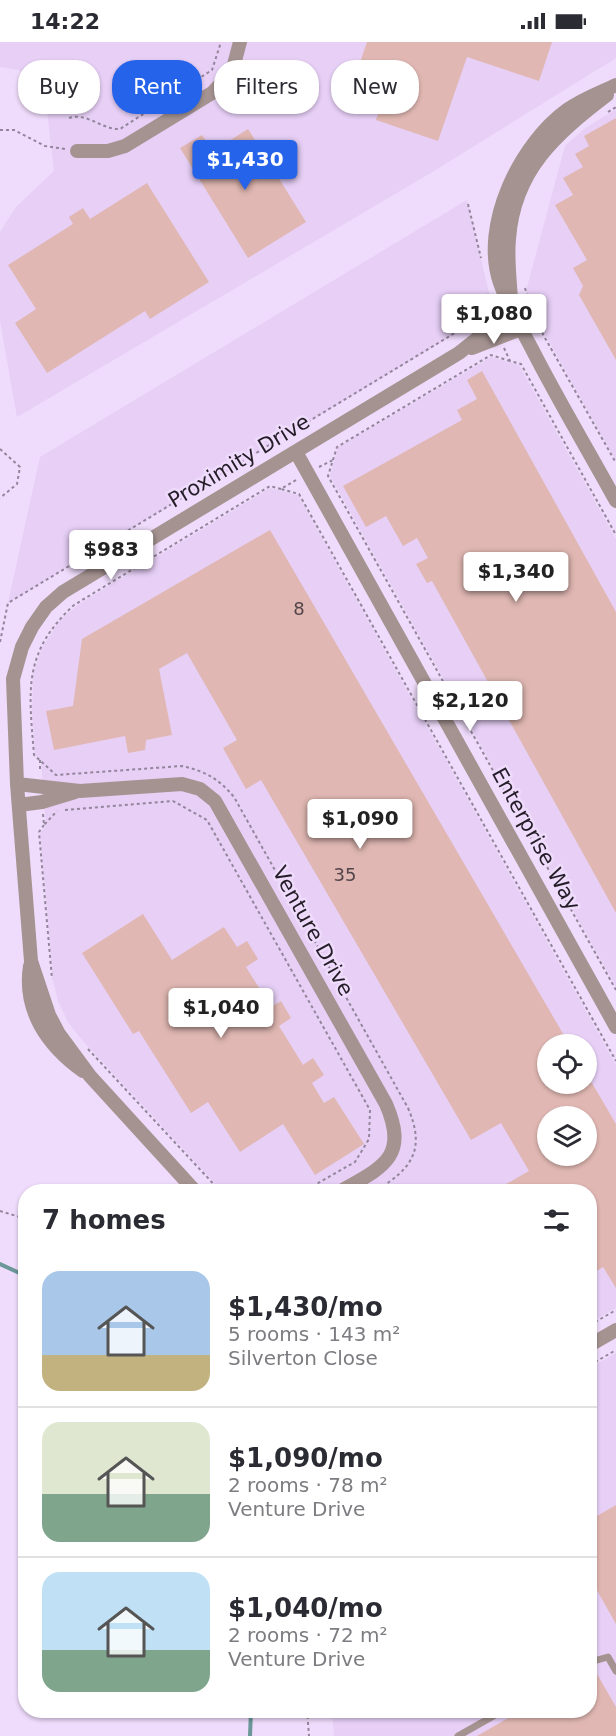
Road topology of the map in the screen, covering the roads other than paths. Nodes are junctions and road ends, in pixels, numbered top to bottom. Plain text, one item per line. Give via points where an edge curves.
1 (240, 42) edge
2 (616, 87) edge
3 (76, 151) road end
4 (513, 310) junction
5 (521, 329) junction
6 (497, 332) junction
7 (296, 452) junction
8 (616, 501) edge
9 (17, 784) junction
10 (80, 791) junction
11 (19, 805) junction
12 (616, 1027) edge
13 (189, 1184) edge
14 (353, 1184) edge
15 (616, 1330) edge
16 (597, 1341) edge
17 (597, 1660) edge
18 (616, 1671) edge
19 (490, 1718) edge
20 (458, 1736) edge

1 - 3 street via 232,72 212,93 125,147
2 - 4 street via 558,134 527,176 512,215 509,238
4 - 5 street
4 - 6 street, Proximity Drive
5 - 6 street, Proximity Drive
5 - 8 street
6 - 7 street, Proximity Drive
7 - 9 street, Proximity Drive via 63,592 46,607 22,647 13,679
7 - 12 street, Enterprise Way
9 - 10 street, Venture Drive
9 - 11 street, Proximity Drive
10 - 11 street, Venture Drive
10 - 14 street, Venture Drive via 182,784 200,789 215,801 394,1122 396,1137 386,1162
11 - 13 street, Proximity Drive via 31,961 49,1015 90,1076
15 - 16 street
17 - 18 lane via 608,1657
19 - 20 lane

